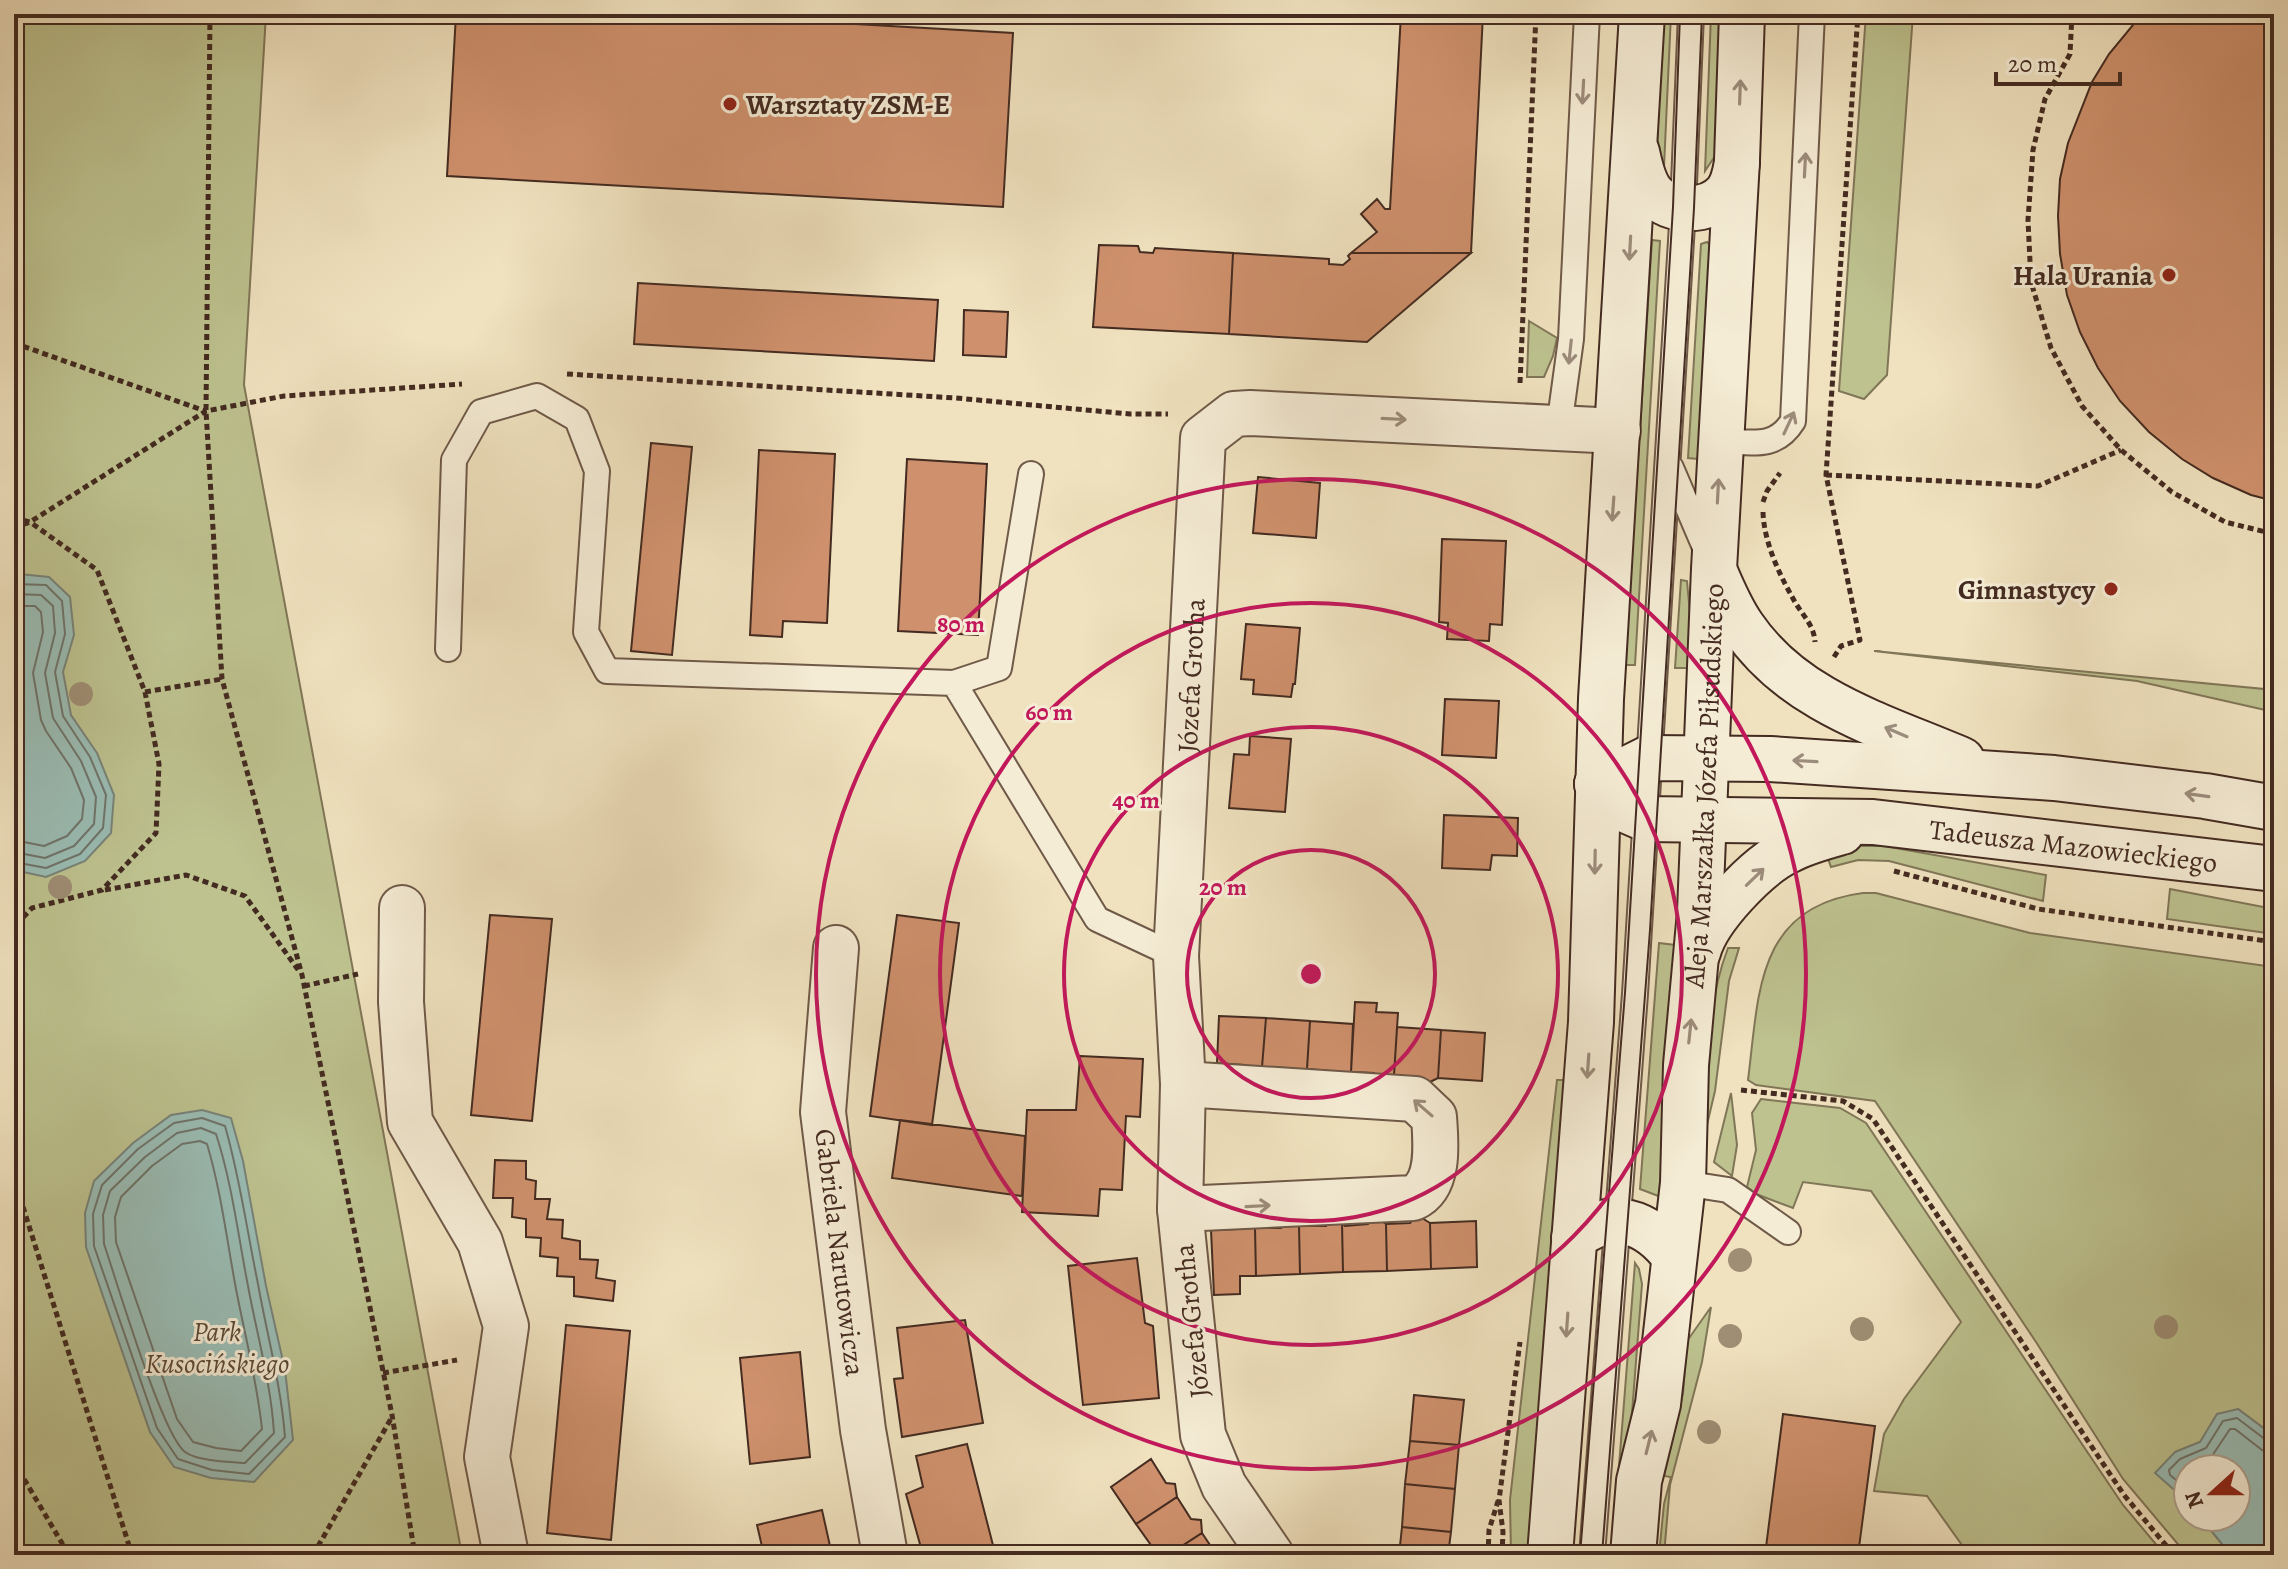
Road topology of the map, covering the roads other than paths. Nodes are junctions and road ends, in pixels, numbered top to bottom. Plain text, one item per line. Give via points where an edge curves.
1 (1587, 14) edge
2 (1642, 14) edge
3 (1691, 14) edge
4 (1742, 14) edge
5 (1812, 14) edge
6 (1635, 142) junction
7 (1737, 160) junction
8 (1683, 208) junction
9 (1559, 427) junction
10 (1618, 431) junction
11 (1721, 441) junction
12 (1668, 461) junction
13 (1031, 474) dead end
14 (1714, 569) junction
15 (448, 649) dead end
16 (954, 683) junction
17 (1649, 758) junction
18 (1706, 758) junction
19 (1994, 773) junction
20 (1597, 784) junction
21 (2274, 808) edge
22 (1646, 819) junction
23 (1704, 820) junction
24 (1873, 822) junction
25 (2274, 869) edge
26 (402, 908) dead end
27 (836, 948) dead end
28 (1176, 956) junction
29 (1695, 962) junction
30 (1183, 1084) junction
31 (1683, 1183) junction
32 (1180, 1209) junction
33 (1618, 1221) junction
34 (1788, 1232) dead end
35 (1574, 1238) junction
36 (1674, 1256) junction
37 (506, 1555) edge
38 (885, 1555) edge
39 (1271, 1555) edge
40 (1550, 1555) edge
41 (1592, 1555) edge
42 (1633, 1555) edge

1 -> 9 lane via 1571,339
2 - 6 street
3 - 8 lane
7 -> 4 street, Aleja Marszałka Józefa Piłsudskiego
11 -> 5 lane via 1764,443 1777,439 1793,421
6 - 8 street via 1651,192 1663,203
6 -> 10 street
7 - 8 street via 1728,191 1717,202
7 - 11 street, Aleja Marszałka Józefa Piłsudskiego
8 - 12 lane
9 - 10 street
28 -> 9 street, Józefa Grotha via 1203,438 1234,414
10 -> 20 street
14 -> 11 street, Aleja Marszałka Józefa Piłsudskiego
12 - 14 lane
12 - 17 lane
13 - 16 lane via 999,668
14 - 18 street, Aleja Marszałka Józefa Piłsudskiego
19 -> 14 street, Tadeusza Mazowieckiego via 1830,704 1792,680 1742,626
15 - 16 lane via 454,460 481,412 537,396 577,419 597,471 586,632 607,671
16 - 28 lane via 1097,919
17 - 18 street, Tadeusza Mazowieckiego
17 - 20 street, Tadeusza Mazowieckiego
17 - 22 lane
19 -> 18 street, Tadeusza Mazowieckiego
18 - 23 street, Aleja Marszałka Józefa Piłsudskiego
21 -> 19 street, Tadeusza Mazowieckiego
20 - 22 street via 1623,809
20 -> 35 street via 1591,1022
22 - 23 street, Tadeusza Mazowieckiego
22 - 33 lane
23 - 24 street, Tadeusza Mazowieckiego
23 - 29 street, Aleja Marszałka Józefa Piłsudskiego
24 - 25 street, Tadeusza Mazowieckiego
29 -> 24 street, Tadeusza Mazowieckiego via 1708,929 1769,863 1787,851
26 - 37 street via 401,1002 410,1122 480,1242 506,1326 487,1457
27 - 38 street, Gabriela Narutowicza via 823,1112 863,1430
28 - 30 street, Józefa Grotha
31 -> 29 street, Aleja Marszałka Józefa Piłsudskiego
30 - 32 street, Józefa Grotha
32 -> 30 street via 1413,1198 1428,1186 1437,1148 1434,1117 1415,1099
31 - 34 lane via 1728,1190
31 - 36 street, Aleja Marszałka Józefa Piłsudskiego
32 - 39 street, Józefa Grotha via 1203,1435 1224,1486
33 - 35 street via 1596,1225
33 - 36 street via 1644,1227
33 - 41 lane
35 -> 40 street
42 -> 36 street, Aleja Marszałka Józefa Piłsudskiego via 1639,1481 1658,1404

